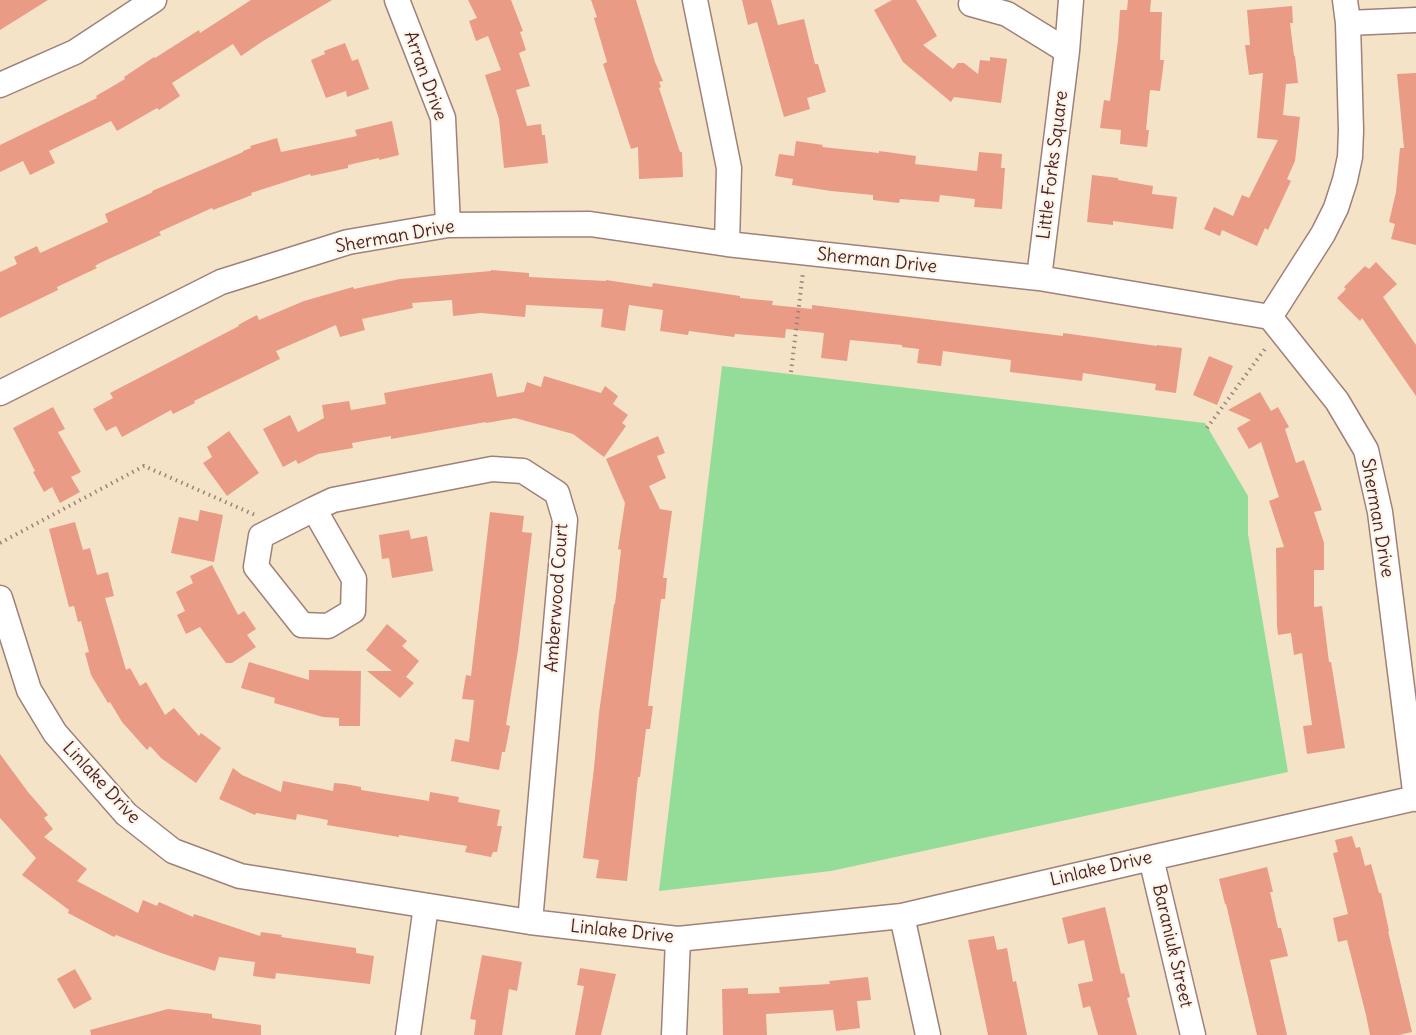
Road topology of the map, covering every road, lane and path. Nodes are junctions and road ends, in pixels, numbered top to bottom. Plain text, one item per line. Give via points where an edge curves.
1 (154, 0) edge
2 (397, 0) edge
3 (695, 0) edge
4 (975, 0) edge
5 (1071, 0) edge
6 (1346, 12) edge
7 (1416, 20) edge
8 (1067, 51) junction
9 (0, 85) edge
10 (448, 225) junction
11 (728, 244) junction
12 (805, 253) junction
13 (1039, 278) junction
14 (1275, 323) junction
15 (791, 372) dead end
16 (0, 393) edge
17 (1207, 428) dead end
18 (314, 509) junction
19 (281, 526) junction
20 (0, 543) edge
21 (0, 598) edge
22 (1416, 799) edge
23 (1151, 858) junction
24 (426, 906) junction
25 (902, 916) junction
26 (530, 922) junction
27 (678, 939) junction
28 (408, 1035) edge
29 (674, 1035) edge
30 (928, 1035) edge
31 (1193, 1035) edge

1 - 9 street via 75,52
2 - 10 street, Arran Drive via 443,118
3 - 11 street via 729,168
4 - 8 street via 971,4 1007,14
5 - 8 street, Little Forks Square
6 - 7 street
6 - 14 street via 1351,130 1345,180 1336,208
8 - 13 street, Little Forks Square
10 - 11 street, Sherman Drive via 590,224
10 - 16 street, Sherman Drive via 348,242 221,282
11 - 12 street, Sherman Drive
12 - 13 street, Sherman Drive
12 - 15 path
13 - 14 street, Sherman Drive
14 - 17 path
14 - 22 street, Sherman Drive via 1337,401 1366,450 1380,512
18 - 19 street, Amberwood Court
18 - 19 street, Amberwood Court via 354,579 353,611 328,626 302,625 256,567 261,536
18 - 26 street, Amberwood Court via 333,500 492,469 523,471 557,493 565,520
19 - 20 path via 144,466
21 - 24 street, Linlake Drive via 29,690 55,733 126,814 172,851 240,876
22 - 23 street, Linlake Drive
23 - 25 street, Linlake Drive
23 - 31 street, Baraniuk Street
24 - 26 street, Linlake Drive
24 - 28 street
25 - 27 street, Linlake Drive
25 - 30 street
26 - 27 street, Linlake Drive
27 - 29 street

